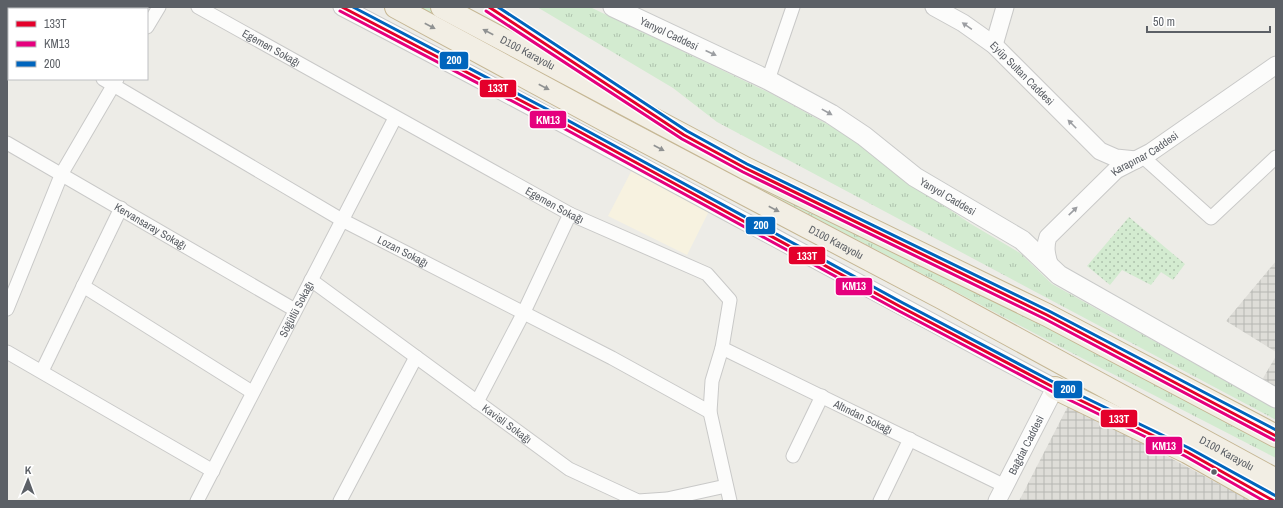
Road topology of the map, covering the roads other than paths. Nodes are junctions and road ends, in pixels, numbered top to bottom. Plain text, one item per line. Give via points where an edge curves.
1 (159, 7) edge
2 (198, 7) edge
3 (342, 7) edge
4 (396, 7) edge
5 (442, 7) edge
6 (613, 7) edge
7 (793, 7) edge
8 (934, 7) edge
9 (1005, 7) edge
10 (148, 25) edge
11 (994, 45) junction
12 (1276, 65) edge
13 (768, 80) junction
14 (111, 81) edge
15 (395, 118) junction
16 (7, 143) edge
17 (1100, 152) junction
18 (1276, 157) edge
19 (1139, 159) junction
20 (62, 173) junction
21 (1096, 189) junction
22 (121, 208) junction
23 (570, 214) junction
24 (342, 220) junction
25 (1008, 230) junction
26 (1054, 230) junction
27 (1050, 267) junction
28 (310, 280) junction
29 (83, 286) junction
30 (7, 309) edge
31 (295, 310) junction
32 (523, 314) junction
33 (722, 348) junction
34 (7, 352) edge
35 (416, 357) junction
36 (42, 372) junction
37 (1055, 388) junction
38 (252, 392) junction
39 (822, 396) junction
40 (1276, 398) edge
41 (477, 402) junction
42 (710, 412) junction
43 (1276, 436) edge
44 (910, 439) junction
45 (793, 456) dead end
46 (213, 471) junction
47 (1276, 480) edge
48 (726, 486) junction
49 (1005, 486) junction
50 (884, 500) edge
51 (197, 501) edge
52 (340, 501) edge
53 (730, 501) edge
54 (997, 501) edge
55 (1274, 501) edge

1 - 10 street
2 - 15 street, Egemen Sokağı
3 - 37 street via 556,119
4 -> 47 highway, D100 Karayolu via 936,294
43 -> 5 highway, D100 Karayolu via 1047,315 745,168
6 -> 13 main road, Yanyol Caddesi
7 - 13 street
11 -> 8 street, Eyüp Sultan Caddesi
9 - 11 street
17 -> 11 street, Eyüp Sultan Caddesi
12 - 19 street, Karapınar Caddesi
13 -> 25 main road, Yanyol Caddesi via 849,126 915,177
14 - 20 street
14 - 24 street, Lozan Sokağı
15 - 23 street, Egemen Sokağı
15 - 24 street, Söğütlü Sokağı
16 - 20 street, Kervansaray Sokağı
17 - 19 street via 1116,158
17 - 21 street via 1103,166
18 - 19 street via 1211,218
19 - 21 street, Karapınar Caddesi via 1121,166
20 - 22 street, Kervansaray Sokağı
20 - 30 street
26 -> 21 street, Karapınar Caddesi
22 - 29 street
22 - 31 street, Kervansaray Sokağı
23 - 32 street
23 - 33 street, Egemen Sokağı via 708,274 730,300
24 - 28 street, Söğütlü Sokağı
24 - 32 street, Lozan Sokağı
25 - 26 street via 1036,236
25 - 27 main road, Yanyol Caddesi via 1036,252
26 - 27 street, Karapınar Caddesi via 1046,244
27 - 40 main road, Yanyol Caddesi via 1058,276
28 - 31 street, Söğütlü Sokağı
28 - 35 street, Kavisli Sokağı
29 - 36 street
29 - 38 street
31 - 38 street, Söğütlü Sokağı
32 - 41 street
32 - 42 street, Lozan Sokağı via 612,358
33 - 39 street, Altından Sokağı
33 - 42 street, Egemen Sokağı via 712,381
34 - 36 street
35 - 41 street, Kavisli Sokağı
35 - 52 street
36 - 46 street
37 - 49 street, Bağdat Caddesi
37 - 55 highway via 1187,452
38 - 46 street, Söğütlü Sokağı
39 - 44 street, Altından Sokağı
39 - 45 street
41 - 48 street, Kavisli Sokağı via 569,470 638,501 666,499
42 - 48 street, Egemen Sokağı
44 - 49 street, Altından Sokağı
44 - 50 street
46 - 51 street, Söğütlü Sokağı
48 - 53 street, Egemen Sokağı
49 - 54 street, Bağdat Caddesi

